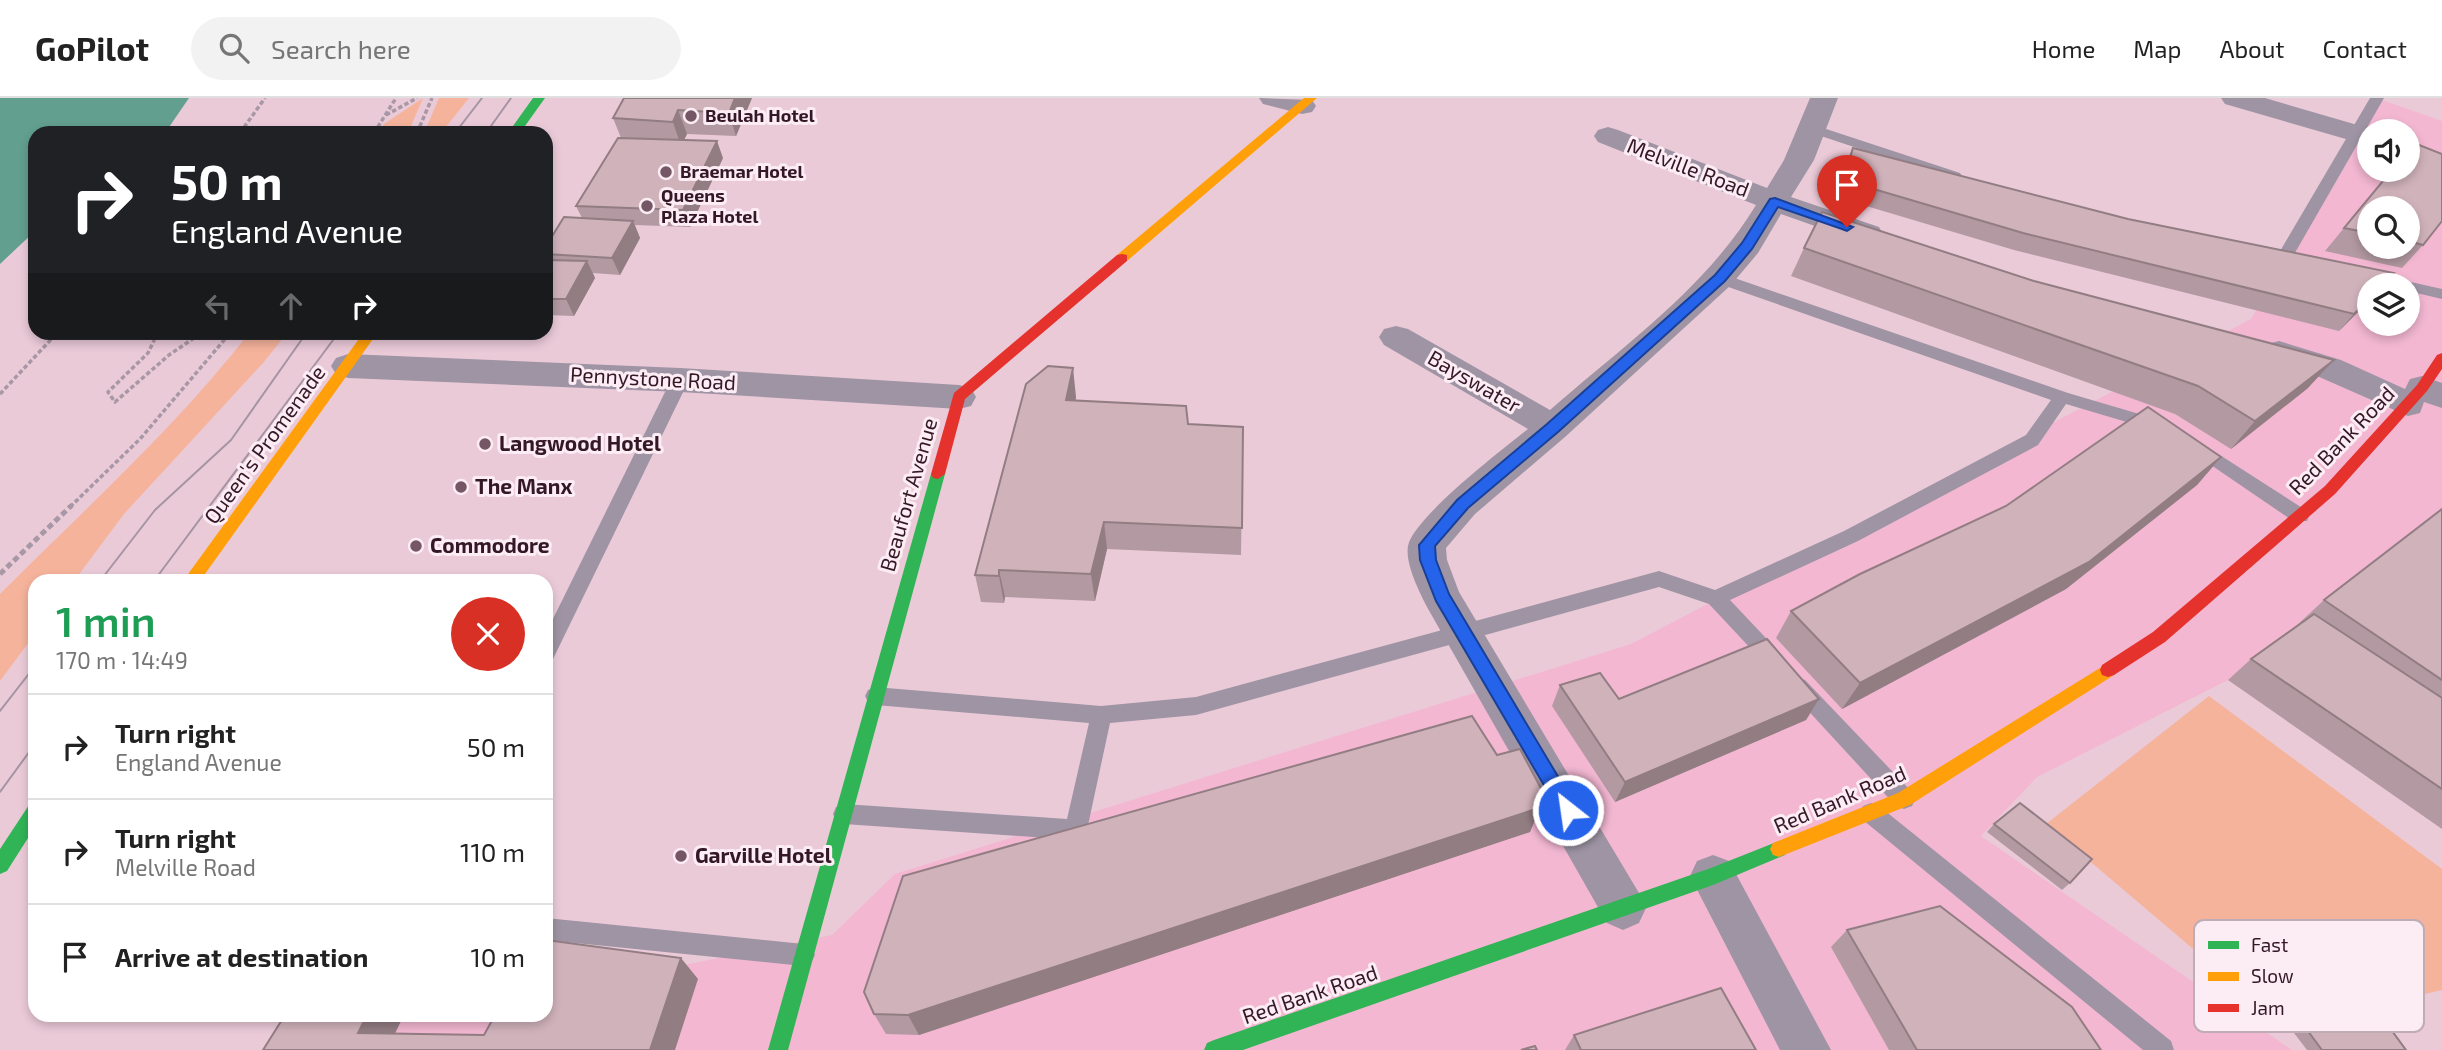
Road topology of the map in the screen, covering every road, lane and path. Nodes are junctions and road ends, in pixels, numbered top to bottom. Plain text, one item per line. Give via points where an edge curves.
1 (265, 98) edge
2 (397, 98) edge
3 (417, 98) edge
4 (432, 98) edge
5 (539, 98) edge
6 (1273, 98) edge
7 (2235, 98) edge
8 (2377, 98) edge
9 (1307, 102) edge
10 (1819, 113) edge
11 (385, 115) junction
12 (2369, 119) edge
13 (245, 126) edge
14 (378, 126) edge
15 (420, 126) edge
16 (519, 126) edge
17 (2357, 134) edge
18 (1608, 136) dead end
19 (2357, 145) edge
20 (1970, 181) edge
21 (1775, 202) junction
22 (1891, 242) edge
23 (2284, 258) edge
24 (2350, 273) edge
25 (2357, 275) edge
26 (1720, 278) junction
27 (2420, 289) edge
28 (2442, 294) edge
29 (1396, 337) dead end
30 (51, 340) edge
31 (154, 340) edge
32 (187, 340) edge
33 (224, 340) edge
34 (366, 340) edge
35 (2253, 343) edge
36 (2442, 358) edge
37 (348, 366) junction
38 (680, 380) junction
39 (0, 394) edge
40 (2424, 396) edge
41 (959, 397) junction
42 (2062, 397) junction
43 (1553, 428) junction
44 (2300, 516) junction
45 (0, 574) edge
46 (196, 574) edge
47 (1716, 598) junction
48 (1462, 633) junction
49 (553, 639) edge
50 (875, 696) junction
51 (1101, 715) junction
52 (1904, 799) junction
53 (1871, 813) junction
54 (844, 814) junction
55 (28, 822) edge
56 (0, 865) edge
57 (1713, 876) junction
58 (1623, 908) junction
59 (553, 930) edge
60 (803, 955) junction
61 (1283, 1040) edge
62 (778, 1050) edge
63 (1214, 1050) edge
64 (1806, 1050) edge
65 (2162, 1050) edge

1 - 13 path
2 - 11 path
3 - 11 path
4 - 15 path
5 - 16 street
6 - 9 street
7 - 17 street
8 - 12 lane
9 - 41 street, Beaufort Avenue
10 - 20 lane
10 - 21 street via 1800,160
11 - 14 path
18 - 21 street, Melville Road
19 - 23 lane
21 - 22 street, Melville Road
21 - 26 street
24 - 25 lane
26 - 42 lane
26 - 43 street
27 - 28 lane
29 - 43 street, Bayswater
30 - 39 path
31 - 32 path via 148,353 108,392 115,402
33 - 45 path via 140,439
34 - 37 street, Queen's Promenade
35 - 40 street
36 - 40 street, Red Bank Road
37 - 38 street, Pennystone Road
37 - 46 street, Queen's Promenade
38 - 41 street, Pennystone Road
38 - 49 lane
40 - 44 street, Red Bank Road
41 - 50 street, Beaufort Avenue
42 - 44 lane via 2177,432
42 - 47 lane via 2032,440 1851,536
43 - 48 street via 1462,504 1427,545 1441,596
44 - 52 street, Red Bank Road via 2159,637
47 - 48 lane via 1659,579
47 - 52 lane
48 - 51 lane via 1196,706
48 - 58 street
50 - 51 lane
50 - 54 street, Beaufort Avenue
51 - 54 lane via 1076,830
52 - 53 street, Red Bank Road
53 - 57 street, Red Bank Road
53 - 65 lane
54 - 60 street, Beaufort Avenue
55 - 56 street
57 - 58 street, Red Bank Road
57 - 64 street
58 - 61 street, Red Bank Road
59 - 60 lane
60 - 62 street, Beaufort Avenue
61 - 63 street, Red Bank Road

